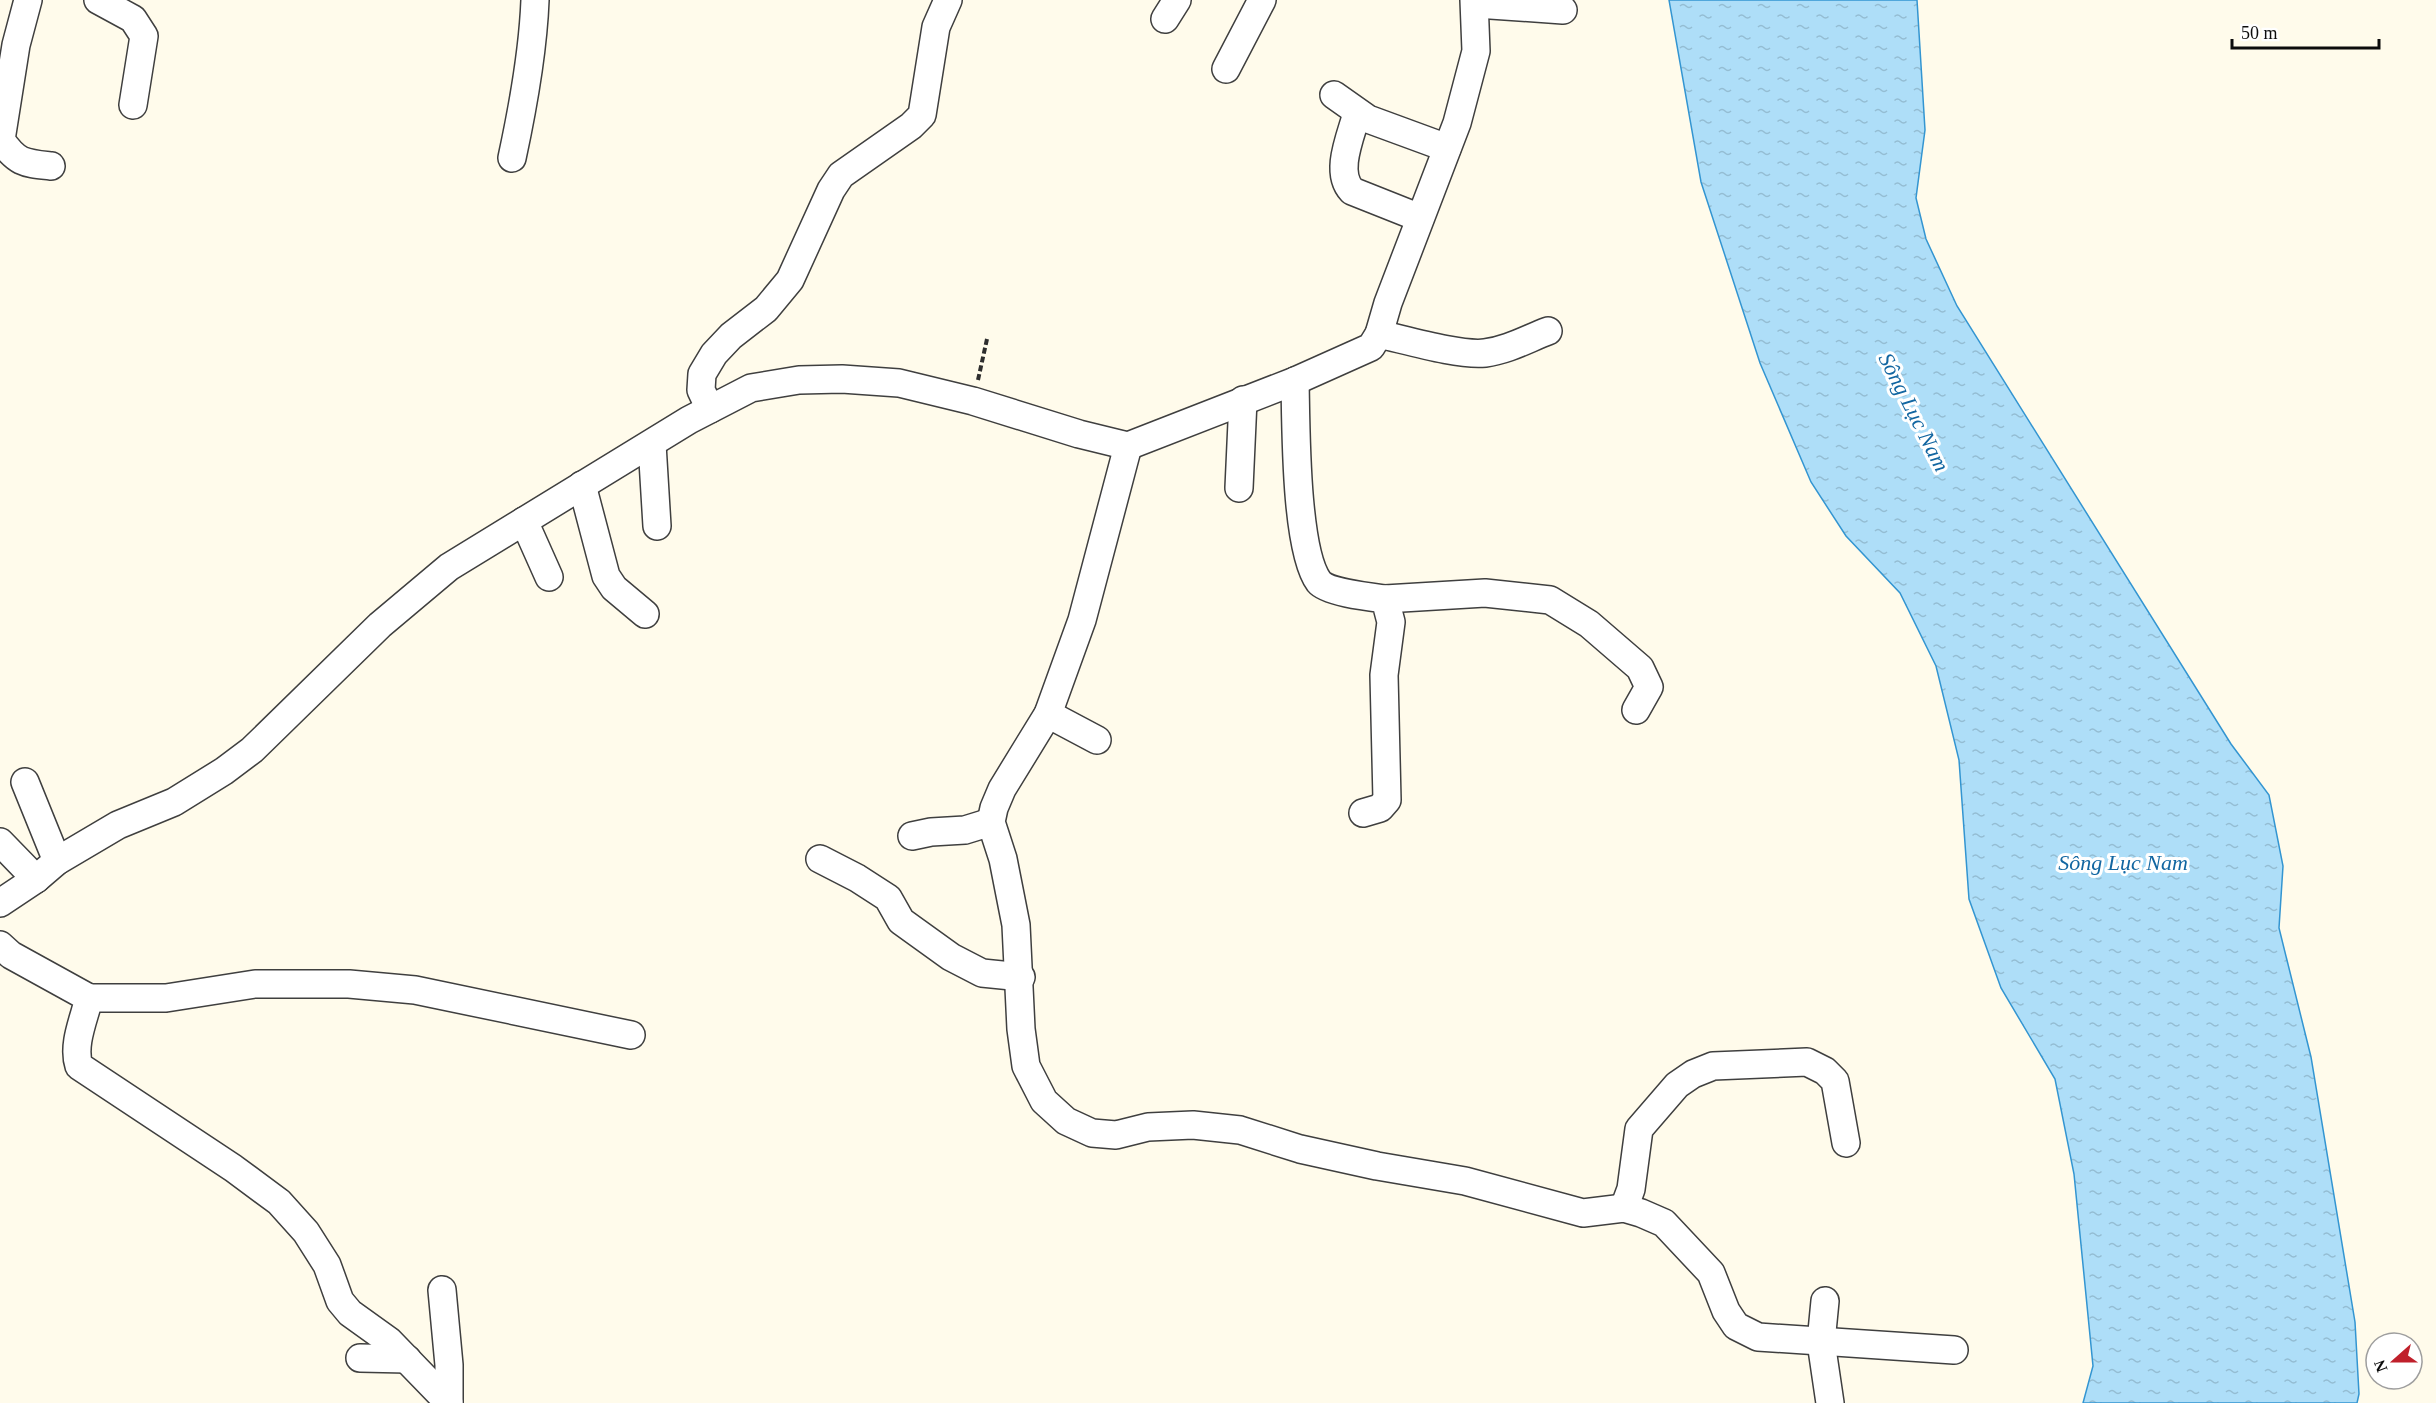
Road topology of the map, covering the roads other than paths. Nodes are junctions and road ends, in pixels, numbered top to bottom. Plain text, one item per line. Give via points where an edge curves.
1 (28, 0) edge
2 (98, 0) edge
3 (534, 0) edge
4 (948, 0) edge
5 (1262, 0) edge
6 (1475, 2) edge
7 (1563, 10) dead end
8 (8, 49) edge
9 (1226, 69) dead end
10 (1334, 95) dead end
11 (133, 105) dead end
12 (1357, 113) junction
13 (1447, 148) junction
14 (512, 158) dead end
15 (51, 166) dead end
16 (1419, 218) junction
17 (1548, 331) dead end
18 (1379, 334) junction
19 (1295, 381) junction
20 (1243, 400) junction
21 (710, 409) junction
22 (652, 444) junction
23 (1128, 446) junction
24 (582, 485) junction
25 (1239, 488) dead end
26 (524, 521) junction
27 (657, 526) dead end
28 (549, 577) dead end
29 (1384, 599) junction
30 (645, 614) dead end
31 (1636, 710) dead end
32 (1048, 714) junction
33 (1097, 740) dead end
34 (25, 782) dead end
35 (1363, 813) dead end
36 (991, 822) junction
37 (912, 836) dead end
38 (0, 842) edge
39 (820, 859) dead end
40 (57, 861) junction
41 (36, 879) junction
42 (0, 903) edge
43 (0, 945) edge
44 (1020, 977) junction
45 (89, 998) junction
46 (631, 1035) dead end
47 (1846, 1143) dead end
48 (1624, 1208) junction
49 (442, 1290) dead end
50 (1825, 1301) dead end
51 (1821, 1342) junction
52 (1954, 1350) dead end
53 (360, 1358) dead end
54 (407, 1359) junction
55 (449, 1403) edge
56 (1830, 1403) edge

1 - 8 street
2 - 11 street via 133,19 144,36
3 - 14 street
4 - 21 street via 936,27 922,115 841,175 790,280 766,309 714,354 702,374 702,390
5 - 9 street
6 - 7 street
6 - 13 street via 1476,51
8 - 15 street via 1,140 23,163
10 - 12 street
12 - 13 street
12 - 16 street via 1342,173 1345,183 1352,191
13 - 16 street
16 - 18 street
17 - 18 street via 1506,349 1483,353
18 - 19 street via 1371,347
19 - 20 street
19 - 29 street via 1302,515 1314,572 1319,583 1331,589
20 - 23 street
20 - 25 street
21 - 22 street
21 - 23 street via 751,388 799,380 899,383
22 - 24 street
22 - 27 street
23 - 32 street via 1082,620
24 - 26 street
24 - 30 street via 606,576 614,588
26 - 28 street
26 - 40 street via 449,567 380,625 252,750 224,771 174,802 118,825
29 - 31 street via 1485,593 1550,600 1589,624 1640,668 1648,687
29 - 35 street via 1391,622 1384,675 1388,800 1380,808
32 - 33 street
32 - 36 street via 1002,789
34 - 40 street
36 - 37 street via 965,830
36 - 44 street via 1016,925
38 - 41 street
39 - 44 street via 888,898 901,921 951,957 982,973
40 - 41 street
41 - 42 street
43 - 45 street
44 - 48 street via 1021,1029 1026,1066 1034,1086 1066,1121 1092,1133 1116,1135 1148,1127 1193,1125 1240,1130 1300,1149 1377,1167 1465,1181 1583,1213
45 - 46 street via 166,998 255,984 349,984 415,990
45 - 54 street via 78,1042 79,1066 279,1202 306,1232 327,1265 340,1301
47 - 48 street via 1835,1082 1825,1071 1807,1062 1713,1066 1677,1085 1639,1129 1631,1189
48 - 51 street via 1664,1223 1711,1273 1736,1326 1758,1337
49 - 55 street
50 - 51 street
51 - 52 street
51 - 56 street
53 - 54 street
54 - 55 street

